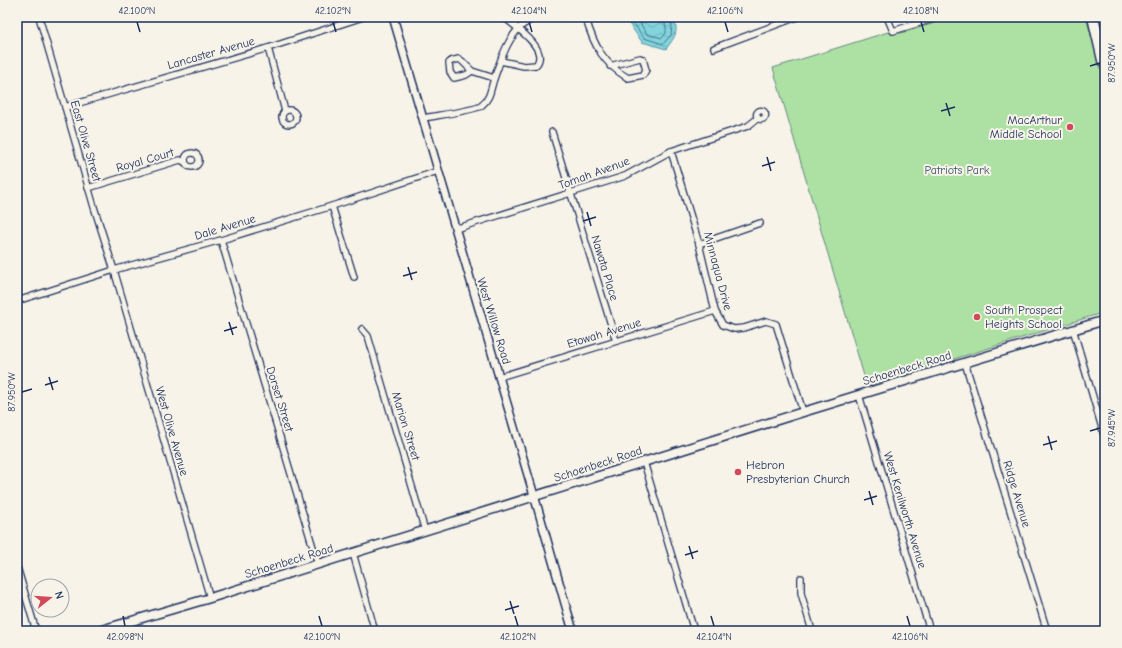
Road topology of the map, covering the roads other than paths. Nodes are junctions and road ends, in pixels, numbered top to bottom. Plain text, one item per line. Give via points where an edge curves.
1 (39, 17) edge
2 (363, 17) edge
3 (393, 17) edge
4 (504, 17) edge
5 (539, 17) edge
6 (572, 17) edge
7 (887, 17) edge
8 (939, 17) edge
9 (1092, 17) edge
10 (1098, 17) edge
11 (589, 18) edge
12 (793, 18) edge
13 (524, 20) edge
14 (519, 28) junction
15 (1105, 42) edge
16 (268, 48) junction
17 (714, 48) dead end
18 (501, 61) junction
19 (1104, 63) edge
20 (610, 66) junction
21 (472, 71) dead end
22 (494, 78) junction
23 (64, 107) junction
24 (285, 111) dead end
25 (424, 118) junction
26 (758, 118) dead end
27 (552, 132) dead end
28 (671, 151) junction
29 (185, 162) dead end
30 (438, 171) junction
31 (88, 188) junction
32 (570, 194) junction
33 (332, 206) junction
34 (760, 223) dead end
35 (455, 229) junction
36 (221, 240) junction
37 (699, 244) junction
38 (114, 270) junction
39 (354, 277) dead end
40 (17, 301) edge
41 (716, 311) junction
42 (1105, 320) edge
43 (362, 329) dead end
44 (1073, 329) junction
45 (616, 341) junction
46 (965, 363) junction
47 (499, 377) junction
48 (859, 395) junction
49 (803, 412) junction
50 (1105, 438) edge
51 (644, 462) junction
52 (534, 496) junction
53 (426, 531) junction
54 (353, 553) junction
55 (318, 564) junction
56 (17, 567) edge
57 (801, 578) dead end
58 (210, 598) junction
59 (36, 631) edge
60 (98, 631) edge
61 (375, 631) edge
62 (573, 631) edge
63 (694, 631) edge
64 (812, 631) edge
65 (930, 631) edge
66 (1047, 631) edge

1 - 23 street, East Olive Street
2 - 16 street, Lancaster Avenue
3 - 25 street, West Willow Road
4 - 14 street
5 - 13 street
6 - 11 street
7 - 8 street via 893,31
9 - 19 highway
10 - 15 highway
11 - 20 street via 593,41
12 - 17 street
13 - 14 street
14 - 18 street
14 - 18 street via 540,54 539,61 536,65 530,66
16 - 23 street, Lancaster Avenue
16 - 24 street
18 - 22 street
20 - 20 street via 628,78 643,75 646,70 643,59 640,58
21 - 22 street
22 - 25 street via 490,95 480,107
23 - 31 street, East Olive Street
25 - 30 street, West Willow Road
26 - 28 street, Tomah Avenue via 748,126
27 - 32 street, Nawata Place
28 - 32 street, Tomah Avenue via 625,176
28 - 37 street, Minnaqua Drive
29 - 31 street, Royal Court via 180,160
30 - 33 street, Dale Avenue
30 - 35 street, West Willow Road
31 - 38 street, East Olive Street
32 - 35 street, Tomah Avenue
32 - 45 street, Nawata Place
33 - 36 street, Dale Avenue
33 - 39 street
34 - 37 street
35 - 47 street, West Willow Road
36 - 38 street, Dale Avenue
36 - 55 street, Dorset Street
37 - 41 street, Minnaqua Drive
38 - 40 street, Dale Avenue
38 - 58 street, West Olive Avenue
41 - 45 street, Etowah Avenue
41 - 49 street, Minnaqua Drive via 723,325 734,329 766,321 776,324
42 - 44 main road, Schoenbeck Road
43 - 53 street, Marion Street via 368,336
44 - 46 main road, Schoenbeck Road
44 - 50 street
45 - 47 street, Etowah Avenue
46 - 48 main road, Schoenbeck Road
46 - 66 street, Ridge Avenue
47 - 52 street, West Willow Road
48 - 49 main road, Schoenbeck Road
48 - 65 street, West Kenilworth Avenue
49 - 51 main road, Schoenbeck Road
51 - 52 main road, Schoenbeck Road
51 - 63 street
52 - 53 main road, Schoenbeck Road
52 - 62 street, West Willow Road
53 - 54 main road, Schoenbeck Road
54 - 55 main road, Schoenbeck Road
54 - 61 street
55 - 58 main road, Schoenbeck Road
56 - 59 street
57 - 64 street via 801,593
58 - 60 main road, Schoenbeck Road

